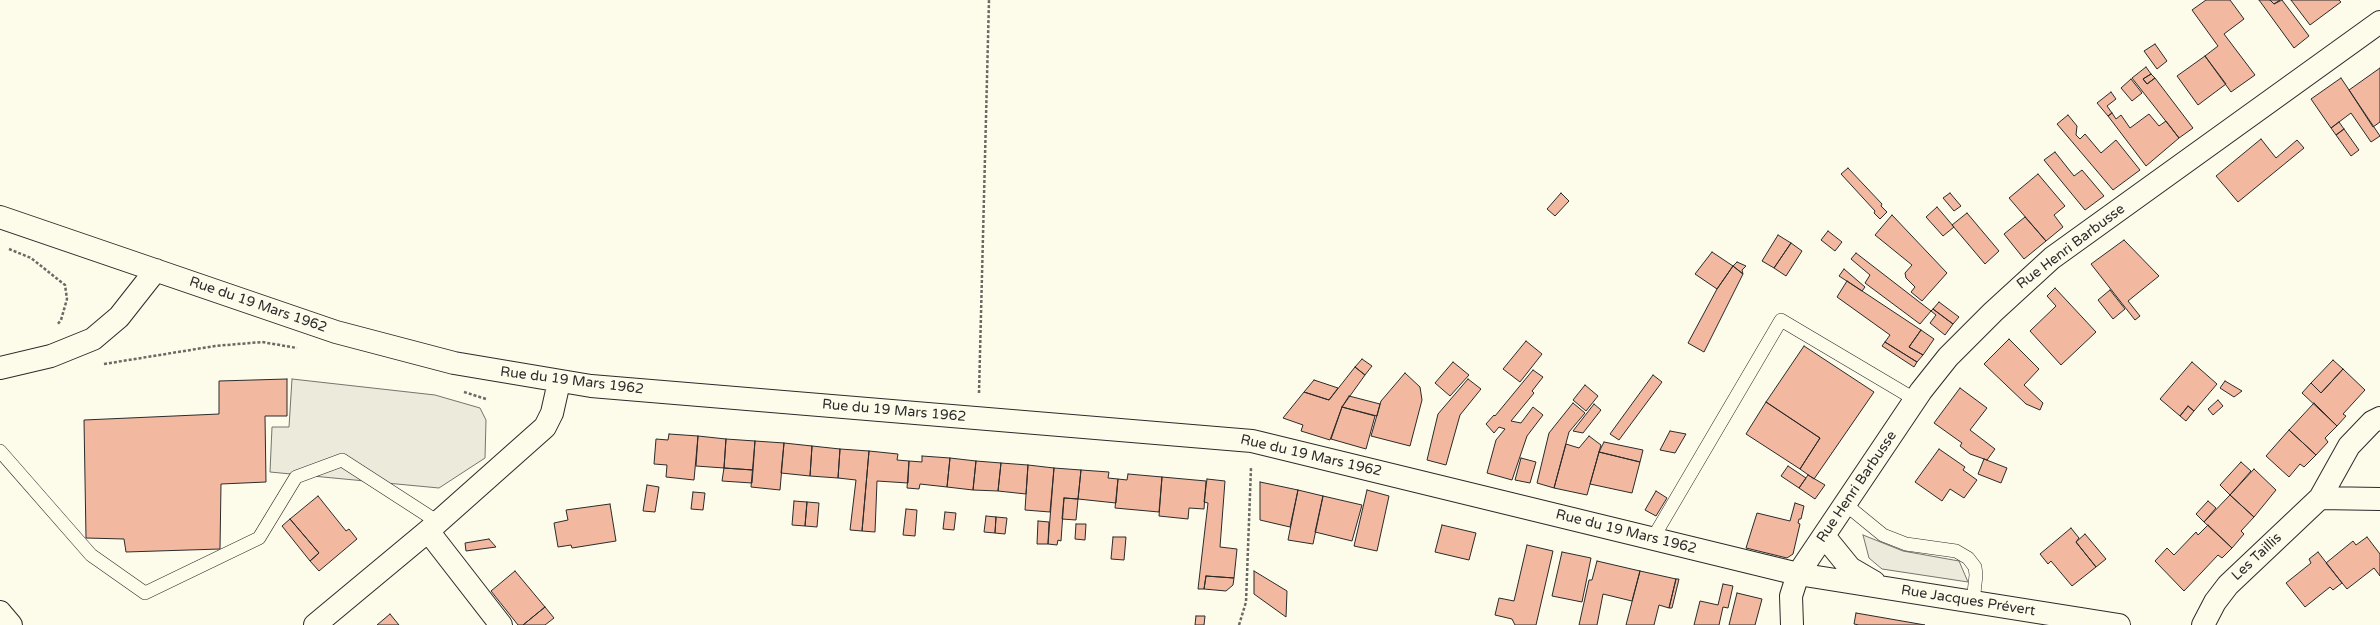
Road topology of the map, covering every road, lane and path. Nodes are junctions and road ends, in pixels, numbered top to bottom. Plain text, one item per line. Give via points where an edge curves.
1 (989, 0) edge
2 (2380, 22) edge
3 (6, 219) edge
4 (156, 270) junction
5 (52, 330) dead end
6 (299, 348) dead end
7 (101, 364) dead end
8 (0, 368) edge
9 (559, 382) junction
10 (456, 390) dead end
11 (486, 399) dead end
12 (1916, 400) junction
13 (979, 418) junction
14 (2380, 418) edge
15 (1252, 441) junction
16 (0, 451) edge
17 (2320, 498) junction
18 (2380, 499) edge
19 (1845, 504) junction
20 (433, 526) junction
21 (1824, 536) junction
22 (1653, 538) junction
23 (1798, 574) junction
24 (1888, 589) junction
25 (1973, 602) junction
26 (0, 612) edge
27 (11, 625) edge
28 (315, 625) edge
29 (501, 625) edge
30 (1239, 625) edge
31 (1792, 625) edge
32 (2119, 625) edge
33 (2203, 625) edge

1 - 13 path
2 - 12 main road, Rue Henri Barbusse via 2052,258 2009,295 1948,357
3 - 4 main road, Rue du 19 Mars 1962
3 - 5 path via 3,246 30,258 65,285 67,299 61,320
4 - 8 main road via 119,317 93,339 51,356
4 - 9 main road, Rue du 19 Mars 1962 via 336,332 399,350
6 - 7 path via 262,342 214,346
9 - 13 main road, Rue du 19 Mars 1962
9 - 20 main road via 552,413 545,427
10 - 11 path
12 - 19 main road, Rue Henri Barbusse
12 - 22 lane via 1781,320
13 - 15 main road, Rue du 19 Mars 1962
14 - 17 main road, Les Taillis via 2372,422 2349,446
15 - 22 main road, Rue du 19 Mars 1962
15 - 30 path via 1246,602
16 - 20 lane via 91,555 145,593 259,538 296,477 342,460
17 - 18 main road
17 - 33 main road, Les Taillis via 2228,584
19 - 21 main road, Rue Henri Barbusse
19 - 25 lane via 1883,535 1906,544 1956,552 1968,558 1975,567 1976,575
20 - 28 main road
20 - 29 main road
21 - 23 main road, Rue Henri Barbusse
21 - 24 main road, Rue Jacques Prévert via 1850,568
22 - 23 main road, Rue du 19 Mars 1962
23 - 24 main road, Rue Jacques Prévert
23 - 31 main road, Rue Henri Barbusse via 1791,596
24 - 25 main road, Rue Jacques Prévert
25 - 32 main road, Rue Jacques Prévert
26 - 27 main road

